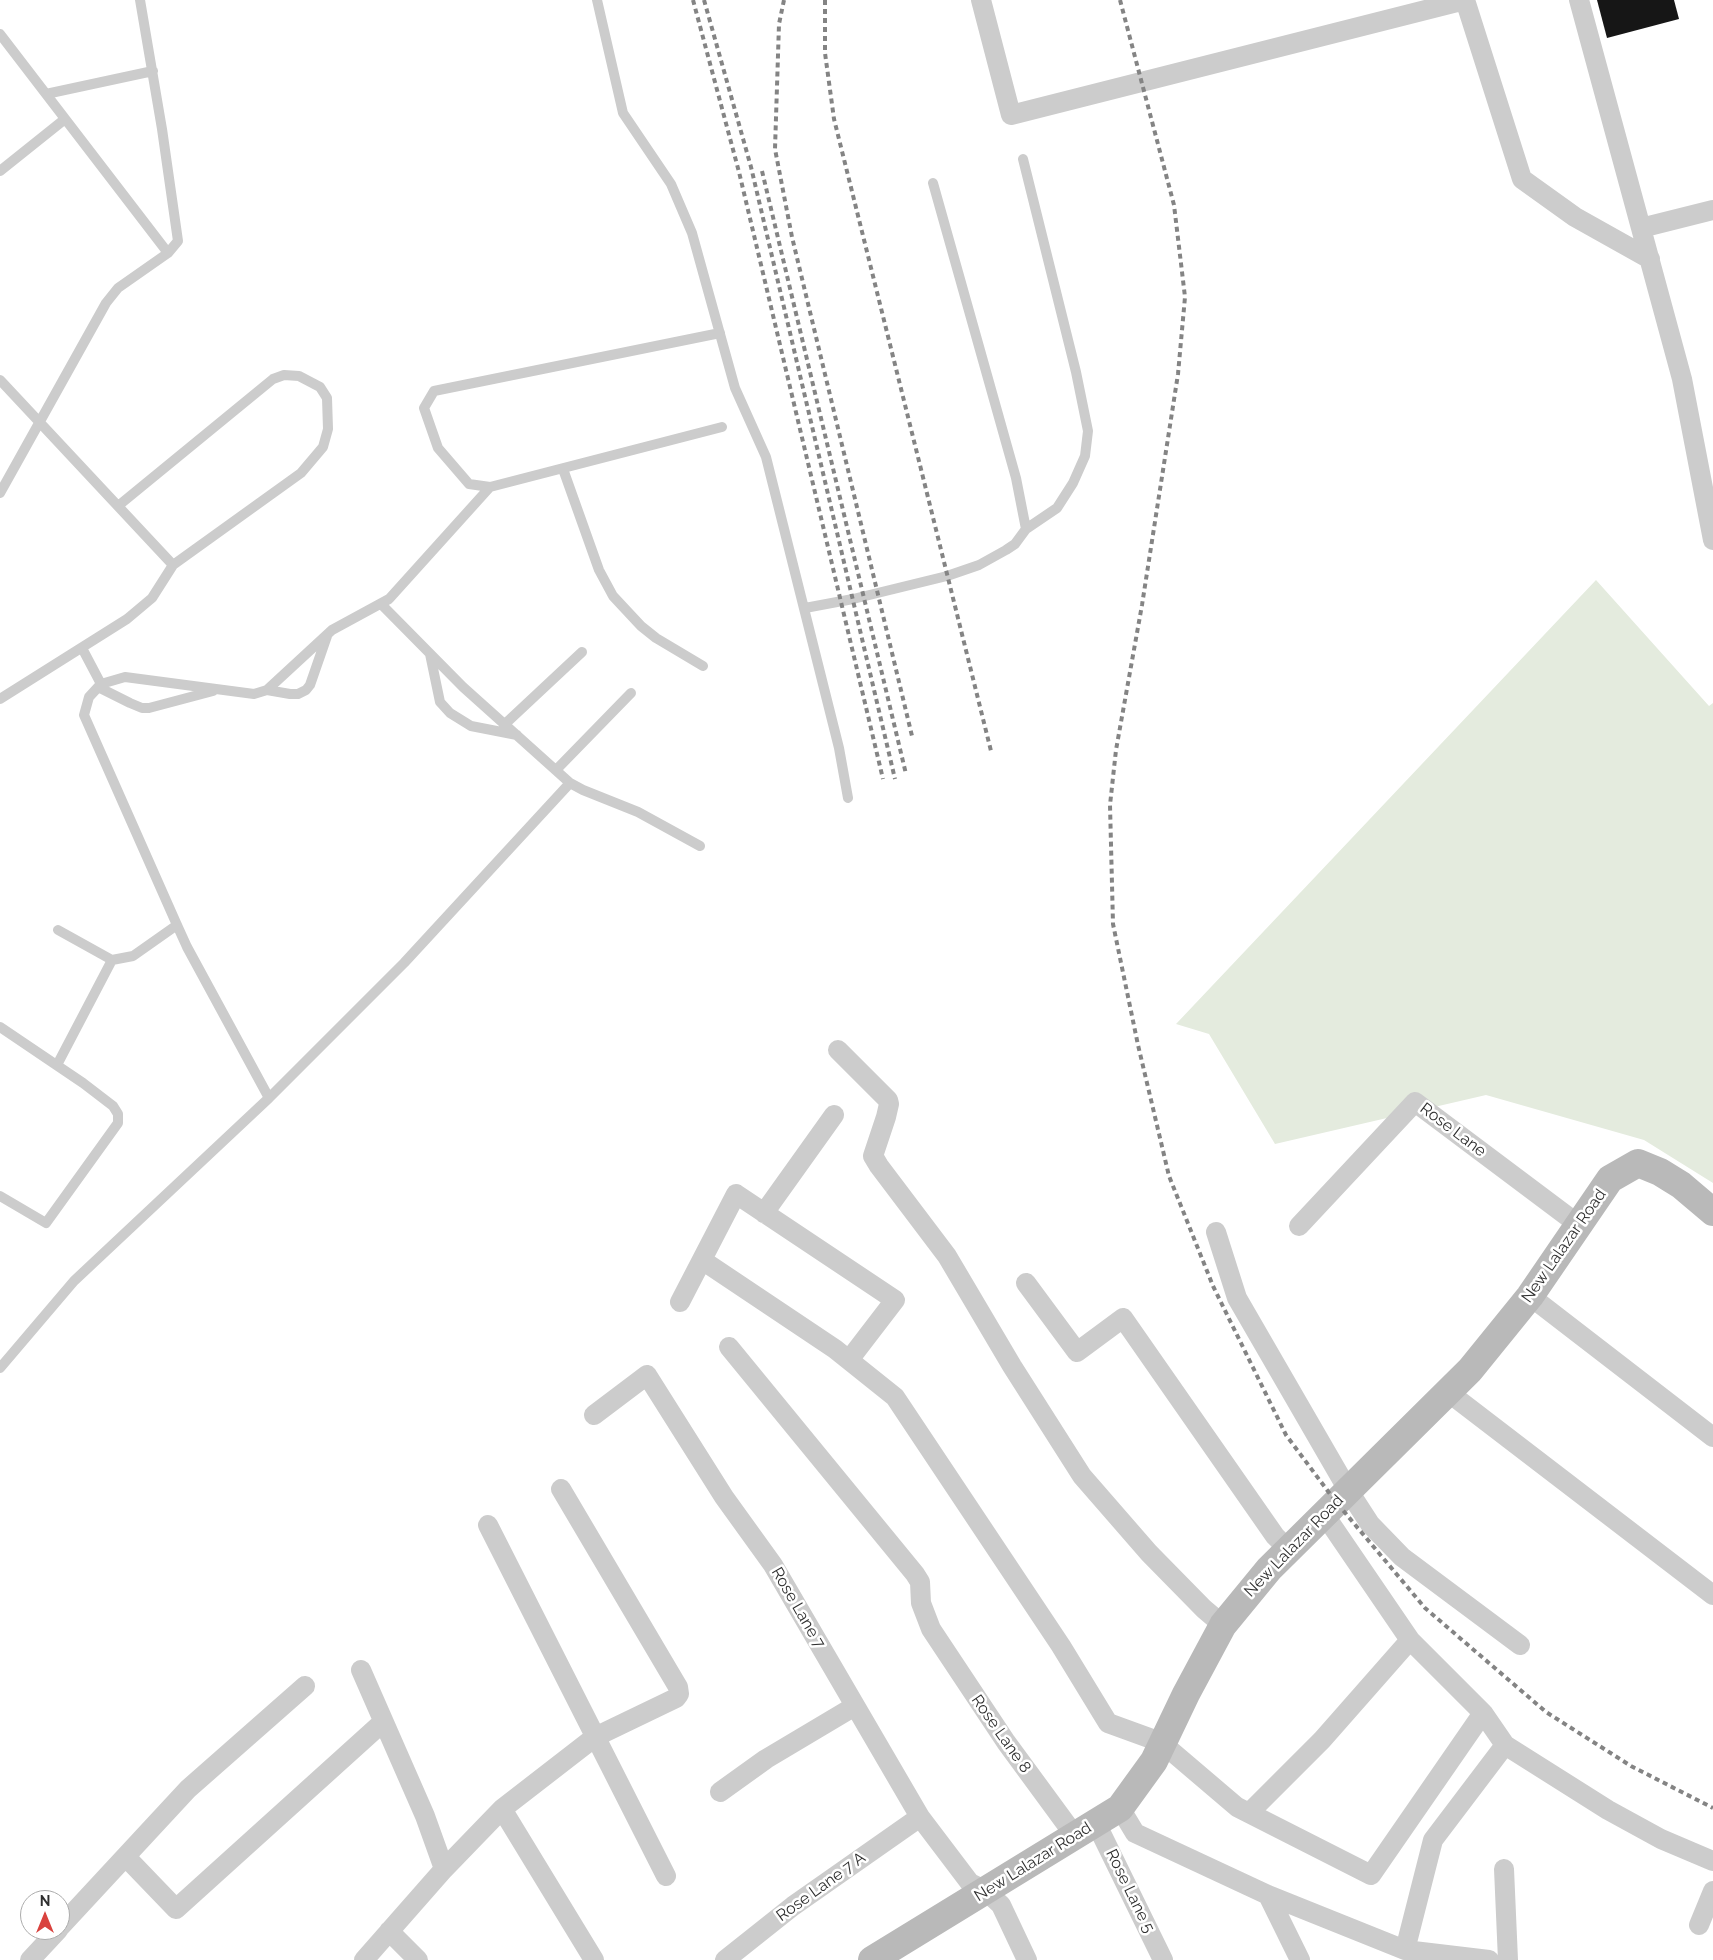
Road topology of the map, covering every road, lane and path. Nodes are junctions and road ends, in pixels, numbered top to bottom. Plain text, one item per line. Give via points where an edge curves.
1 (140, 0) edge
2 (597, 0) edge
3 (981, 0) edge
4 (1465, 0) edge
5 (1579, 0) edge
6 (0, 34) edge
7 (153, 71) junction
8 (46, 94) junction
9 (65, 119) junction
10 (1023, 159) dead end
11 (0, 171) edge
12 (933, 182) dead end
13 (1713, 210) edge
14 (1641, 228) junction
15 (168, 253) junction
16 (1650, 259) junction
17 (720, 333) junction
18 (0, 380) edge
19 (39, 422) junction
20 (722, 427) dead end
21 (563, 469) junction
22 (490, 487) junction
23 (0, 493) edge
24 (118, 506) junction
25 (1026, 529) junction
26 (1712, 534) edge
27 (172, 565) junction
28 (381, 604) junction
29 (805, 608) junction
30 (328, 633) junction
31 (82, 648) junction
32 (582, 652) dead end
33 (430, 653) junction
34 (702, 666) dead end
35 (99, 685) junction
36 (219, 690) junction
37 (267, 690) junction
38 (630, 693) dead end
39 (0, 699) edge
40 (504, 724) junction
41 (517, 736) junction
42 (556, 770) junction
43 (570, 783) junction
44 (848, 798) dead end
45 (700, 846) dead end
46 (178, 925) junction
47 (58, 930) dead end
48 (112, 960) junction
49 (0, 1027) edge
50 (838, 1050) dead end
51 (57, 1065) junction
52 (269, 1098) junction
53 (834, 1115) dead end
54 (0, 1196) edge
55 (1713, 1212) edge
56 (764, 1213) junction
57 (1579, 1225) junction
58 (1299, 1226) dead end
59 (1216, 1232) dead end
60 (702, 1260) junction
61 (1026, 1283) dead end
62 (1530, 1296) junction
63 (680, 1302) dead end
64 (729, 1347) dead end
65 (849, 1360) junction
66 (0, 1368) edge
67 (1448, 1392) junction
68 (594, 1415) dead end
69 (1713, 1437) edge
70 (561, 1489) dead end
71 (1348, 1490) junction
72 (1324, 1514) junction
73 (488, 1525) dead end
74 (1288, 1550) junction
75 (1713, 1595) edge
76 (1223, 1625) junction
77 (1410, 1640) junction
78 (1520, 1645) dead end
79 (361, 1670) dead end
80 (305, 1686) dead end
81 (855, 1706) junction
82 (1483, 1713) junction
83 (383, 1722) junction
84 (595, 1737) junction
85 (1163, 1743) junction
86 (1505, 1745) junction
87 (720, 1792) dead end
88 (1120, 1808) junction
89 (502, 1809) junction
90 (1249, 1813) junction
91 (920, 1817) junction
92 (1086, 1830) junction
93 (126, 1857) junction
94 (1713, 1861) edge
95 (444, 1868) junction
96 (1504, 1870) dead end
97 (666, 1876) dead end
98 (986, 1891) junction
99 (1713, 1891) edge
100 (1268, 1895) junction
101 (70, 1917) edge
102 (1699, 1924) dead end
103 (389, 1931) junction
104 (49, 1940) edge
105 (1405, 1950) junction
106 (30, 1960) edge
107 (364, 1960) edge
108 (418, 1960) edge
109 (594, 1960) edge
110 (725, 1960) edge
111 (872, 1960) edge
112 (1027, 1960) edge
113 (1163, 1960) edge
114 (1300, 1960) edge
115 (1489, 1960) edge
116 (1508, 1960) edge

1 - 7 lane
2 - 17 lane via 623,113 671,184 692,233
3 - 4 street via 1011,115
4 - 16 street via 1522,179 1575,217
5 - 14 street
6 - 8 lane
7 - 8 lane
7 - 15 lane via 178,241
8 - 9 lane
9 - 11 lane
9 - 15 lane
10 - 25 lane via 1088,431 1085,456 1073,483 1057,508
12 - 25 lane via 1013,468
13 - 14 street
14 - 16 street
15 - 19 lane via 118,288 106,303
16 - 26 street via 1682,379
17 - 22 lane via 434,391 424,408 438,448 470,484
17 - 29 lane via 735,388 766,457
18 - 19 lane
19 - 23 lane
19 - 24 lane
20 - 21 lane
21 - 22 lane
21 - 34 lane via 600,570 613,596 656,638
22 - 28 lane
24 - 27 lane
24 - 27 lane via 273,379 284,375 299,376 320,387 327,398 328,429 324,447 301,473
25 - 29 lane via 1006,550 948,576
27 - 31 lane via 152,598 127,619
28 - 30 lane
28 - 33 lane
29 - 44 lane
30 - 37 lane
30 - 37 lane via 306,690 298,694
31 - 35 lane
31 - 39 lane
32 - 40 lane
33 - 40 lane
33 - 41 lane via 440,702 450,713 471,726
35 - 36 lane via 125,678
35 - 36 lane via 142,708
35 - 46 lane via 89,697 84,715
36 - 37 lane via 254,694
38 - 42 lane
40 - 41 lane
41 - 42 lane
42 - 43 lane
43 - 45 lane via 638,812
43 - 52 lane via 404,963
46 - 48 lane via 133,956
46 - 52 lane
47 - 48 lane
48 - 51 lane
49 - 51 lane
50 - 76 street via 888,1100 873,1156 948,1256 1012,1366 1082,1476 1150,1553
51 - 54 lane via 113,1106 118,1114 118,1123 46,1223
52 - 66 lane via 74,1280
53 - 56 street
55 - 57 street, New Lalazar Road via 1681,1185 1638,1163 1610,1180
56 - 60 street via 736,1194
56 - 65 street via 895,1300
57 - 58 street, Rose Lane via 1415,1102
57 - 62 street, New Lalazar Road
59 - 71 street via 1238,1298
60 - 63 street
60 - 65 street
61 - 74 street via 1077,1352 1123,1318
62 - 67 street, New Lalazar Road
62 - 69 street
64 - 92 street, Rose Lane 8 via 915,1574 920,1582 921,1603 931,1629 1006,1742
65 - 85 street via 895,1397 1061,1646 1108,1723
67 - 71 street, New Lalazar Road
67 - 75 street
68 - 81 street, Rose Lane 7 via 647,1375 724,1497 773,1564
70 - 84 street via 678,1687 679,1694
71 - 72 street, New Lalazar Road
71 - 78 street via 1370,1524 1402,1557
72 - 74 street, New Lalazar Road
72 - 77 street
73 - 84 street
74 - 76 street, New Lalazar Road
76 - 85 street, New Lalazar Road
77 - 82 street
77 - 90 street via 1322,1740
79 - 83 street
80 - 93 street via 188,1789
81 - 87 street via 766,1759
81 - 91 street, Rose Lane 7
82 - 86 street
82 - 90 street via 1371,1875
83 - 93 street via 176,1909
83 - 95 street via 425,1816
84 - 89 street
84 - 97 street
85 - 88 street, New Lalazar Road
85 - 90 street via 1237,1807
86 - 94 street via 1608,1810
86 - 105 street via 1433,1840
88 - 92 street, New Lalazar Road
88 - 100 street via 1135,1833
89 - 95 street
89 - 109 street
91 - 98 street, Rose Lane 7 via 970,1883
91 - 110 street, Rose Lane 7 A via 793,1906
92 - 98 street, New Lalazar Road
92 - 113 street, Rose Lane 5
93 - 101 street
95 - 103 street
96 - 116 street
98 - 111 street, New Lalazar Road
98 - 112 street, Rose Lane 7 via 1001,1905
99 - 102 street
100 - 105 street
100 - 114 street
103 - 107 street
103 - 108 street
104 - 106 street
105 - 115 street

